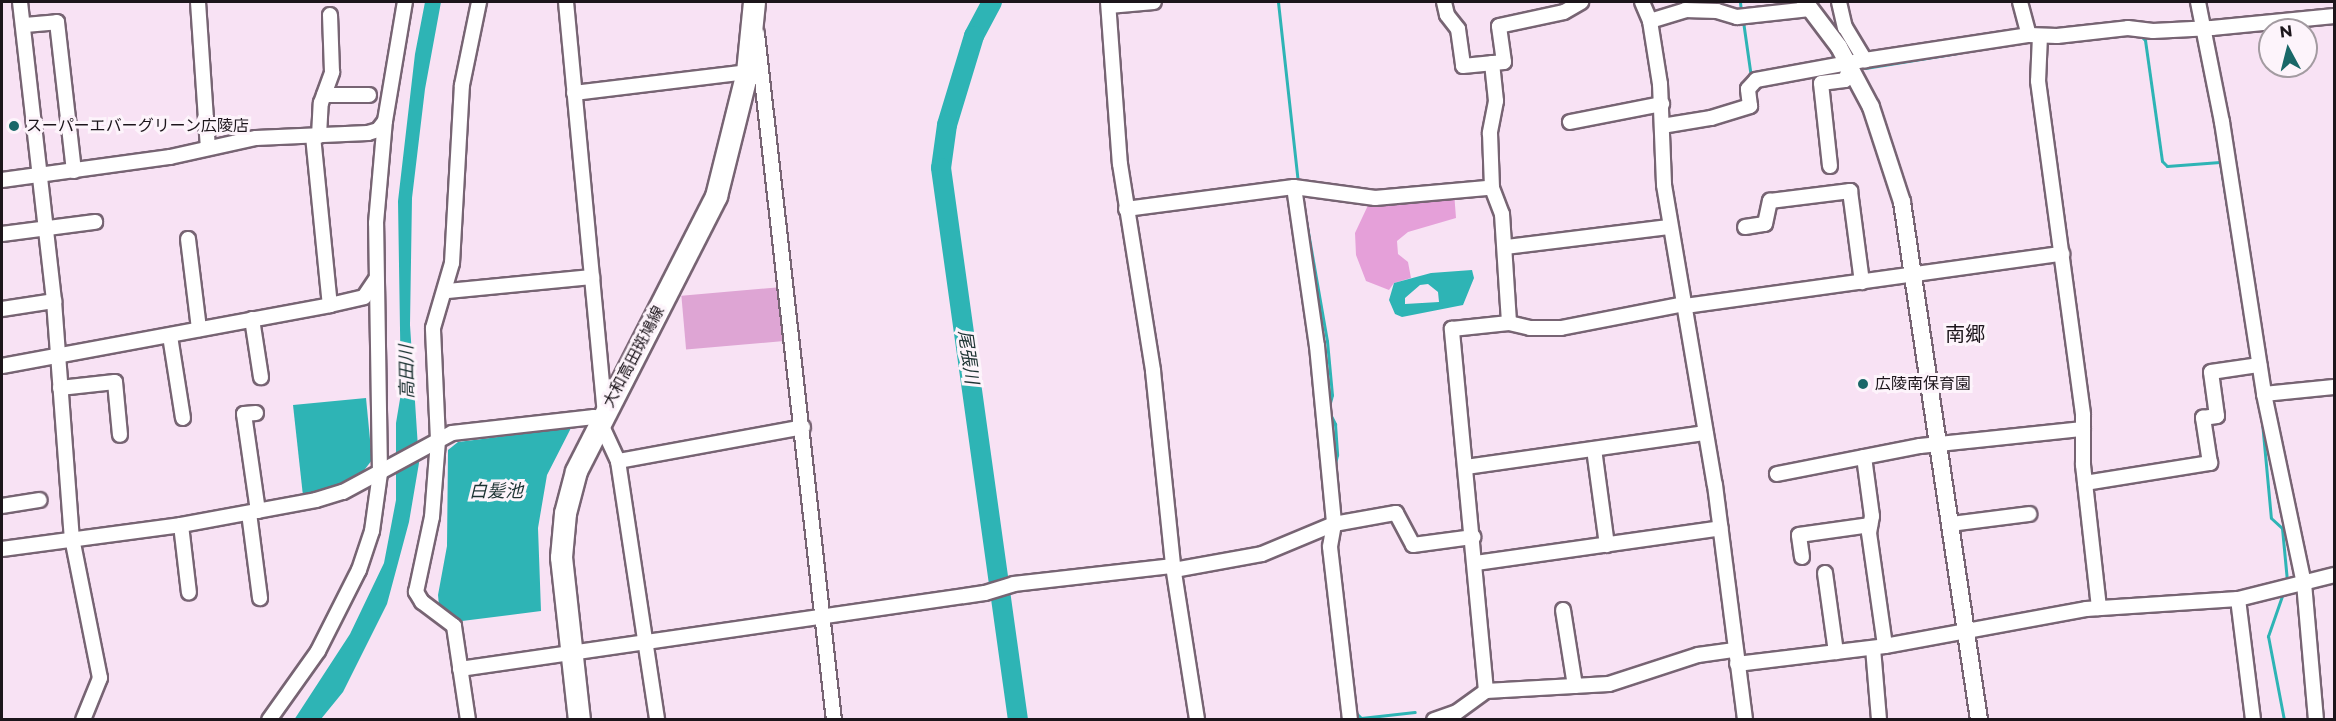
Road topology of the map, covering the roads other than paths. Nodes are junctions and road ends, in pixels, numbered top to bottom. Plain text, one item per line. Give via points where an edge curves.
1 (20, 2) edge
2 (198, 2) edge
3 (405, 2) edge
4 (479, 2) edge
5 (566, 2) edge
6 (1154, 2) edge
7 (1444, 2) edge
8 (1581, 2) edge
9 (1642, 2) edge
10 (1839, 2) edge
11 (2020, 2) edge
12 (2198, 2) edge
13 (1108, 4) edge
14 (1807, 5) edge
15 (754, 6) edge
16 (330, 15) dead end
17 (2334, 16) edge
18 (1650, 21) junction
19 (25, 25) junction
20 (2204, 28) junction
21 (2036, 39) junction
22 (1492, 63) junction
23 (1847, 65) junction
24 (747, 72) junction
25 (574, 93) junction
26 (324, 95) junction
27 (369, 95) dead end
28 (1662, 104) junction
29 (385, 121) junction
30 (1569, 122) dead end
31 (1662, 126) junction
32 (316, 136) junction
33 (208, 147) junction
34 (1830, 166) dead end
35 (74, 171) junction
36 (39, 174) junction
37 (2, 180) edge
38 (1301, 187) junction
39 (1487, 188) dead end
40 (1126, 209) junction
41 (95, 222) dead end
42 (1670, 227) junction
43 (1745, 227) dead end
44 (44, 229) junction
45 (2, 234) edge
46 (188, 239) dead end
47 (1506, 248) junction
48 (2062, 254) junction
49 (1915, 276) junction
50 (592, 277) junction
51 (376, 279) junction
52 (1862, 282) junction
53 (447, 291) junction
54 (54, 302) junction
55 (330, 305) junction
56 (1684, 305) junction
57 (2, 309) edge
58 (252, 320) junction
59 (1509, 322) junction
60 (199, 329) junction
61 (170, 336) junction
62 (58, 355) junction
63 (2, 366) edge
64 (2253, 366) junction
65 (261, 377) dead end
66 (2334, 387) edge
67 (60, 388) junction
68 (2264, 394) junction
69 (256, 412) dead end
70 (603, 417) junction
71 (183, 418) dead end
72 (803, 427) junction
73 (2083, 429) junction
74 (1706, 432) junction
75 (120, 435) dead end
76 (434, 443) junction
77 (1939, 443) junction
78 (1594, 449) junction
79 (1864, 457) junction
80 (618, 461) junction
81 (1466, 467) junction
82 (384, 471) junction
83 (1777, 474) dead end
84 (2085, 483) junction
85 (40, 500) dead end
86 (2, 506) edge
87 (254, 512) junction
88 (2029, 514) dead end
89 (1334, 524) junction
90 (1951, 524) junction
91 (181, 525) junction
92 (1870, 525) junction
93 (1721, 528) junction
94 (1473, 537) junction
95 (72, 538) junction
96 (1607, 544) junction
97 (2, 549) edge
98 (1802, 557) dead end
99 (1476, 563) junction
100 (1173, 568) junction
101 (1825, 573) dead end
102 (2334, 575) edge
103 (2298, 585) junction
104 (189, 593) dead end
105 (260, 598) dead end
106 (2238, 599) junction
107 (2099, 608) junction
108 (1563, 610) dead end
109 (824, 616) junction
110 (1966, 630) junction
111 (645, 642) junction
112 (1879, 647) junction
113 (571, 652) junction
114 (1836, 652) junction
115 (1736, 657) junction
116 (460, 669) junction
117 (1575, 686) junction
118 (1486, 692) junction
119 (1437, 719) edge
120 (83, 720) edge
121 (269, 720) edge
122 (468, 720) edge
123 (579, 720) edge
124 (657, 720) edge
125 (834, 720) edge
126 (1197, 720) edge
127 (1350, 720) edge
128 (1745, 720) edge
129 (1880, 720) edge
130 (1979, 720) edge
131 (2253, 720) edge
132 (2316, 720) edge

1 - 19 street
2 - 33 street
3 - 29 street
4 - 53 street via 462,85 458,198
5 - 25 street
6 - 13 street
7 - 22 street via 1447,15 1458,28 1463,66
8 - 22 street via 1564,12 1499,26 1504,62
9 - 18 street
10 - 23 street
11 - 21 street
12 - 20 street
13 - 40 street
14 - 18 street via 1741,16 1685,10
14 - 23 street
15 - 24 main road, 大和高田斑鳩線
15 - 72 street
16 - 26 street via 332,72
17 - 20 street
18 - 28 street
19 - 35 street via 57,22
19 - 36 street
20 - 21 street via 2128,28
20 - 64 street via 2222,122
21 - 23 street
21 - 48 street via 2038,81
22 - 47 street via 1496,101 1490,133 1492,188 1502,214
23 - 31 street via 1754,83 1750,106 1711,118
23 - 34 street via 1845,80 1821,83
23 - 49 street via 1888,154 1902,202
24 - 25 street
24 - 70 main road, 大和高田斑鳩線 via 716,196
25 - 50 street
26 - 27 street
26 - 32 street
28 - 30 street
28 - 31 street
29 - 32 street via 378,130 368,133
29 - 51 street
31 - 42 street via 1662,168
32 - 33 street via 256,138
32 - 55 street
33 - 35 street via 170,157
35 - 36 street
36 - 37 street
36 - 44 street
38 - 39 street via 1375,198
38 - 40 street
38 - 89 street
40 - 100 street via 1153,371
41 - 44 street
42 - 47 street
42 - 56 street
43 - 52 street via 1765,224 1770,201 1850,191
44 - 45 street
44 - 54 street
46 - 60 street
47 - 59 street
48 - 49 street
48 - 73 street
49 - 52 street
49 - 77 street
50 - 53 street
50 - 70 street
51 - 55 street via 364,297
51 - 82 street
52 - 56 street
53 - 76 street via 433,328
54 - 57 street
54 - 62 street
55 - 58 street
56 - 59 street via 1562,328 1530,328
56 - 74 street
58 - 60 street
58 - 65 street
59 - 81 street via 1452,329
60 - 61 street
61 - 62 street
61 - 71 street
62 - 63 street
62 - 67 street
64 - 68 street
64 - 84 street via 2211,372 2217,416 2203,418 2210,463
66 - 68 street
67 - 75 street via 115,382
67 - 95 street
68 - 103 street
69 - 87 street via 244,414
70 - 76 street via 459,431
70 - 80 street
70 - 113 main road, 大和高田斑鳩線 via 576,471 565,513 561,557
72 - 80 street
72 - 109 street
73 - 77 street
73 - 84 street
74 - 78 street
74 - 93 street
76 - 82 street
76 - 116 street via 432,517 416,592 422,602 454,626
77 - 79 street
77 - 90 street
78 - 81 street
78 - 96 street
79 - 83 street
79 - 92 street
80 - 111 street
81 - 94 street
82 - 87 street via 334,494
82 - 121 street via 372,531 359,570 318,651
84 - 107 street
85 - 86 street
87 - 91 street
87 - 105 street
88 - 90 street
89 - 94 street via 1396,513 1413,545
89 - 100 street via 1262,554
89 - 127 street via 1330,547
90 - 110 street
91 - 95 street
91 - 104 street
92 - 98 street via 1799,535
92 - 112 street
93 - 96 street
93 - 115 street
94 - 99 street
95 - 97 street
95 - 120 street via 100,678
96 - 99 street
99 - 118 street
100 - 109 street via 1008,585 992,591
100 - 126 street
101 - 114 street
102 - 103 street
103 - 106 street
103 - 132 street
106 - 107 street
106 - 131 street
107 - 110 street
108 - 117 street
109 - 111 street
109 - 125 street
110 - 112 street
110 - 130 street
111 - 113 street
111 - 124 street
112 - 114 street
112 - 129 street
113 - 116 street
113 - 123 main road, 大和高田斑鳩線
114 - 115 street
115 - 117 street via 1698,655 1623,681
115 - 128 street
116 - 122 street
117 - 118 street
118 - 119 street via 1457,712

